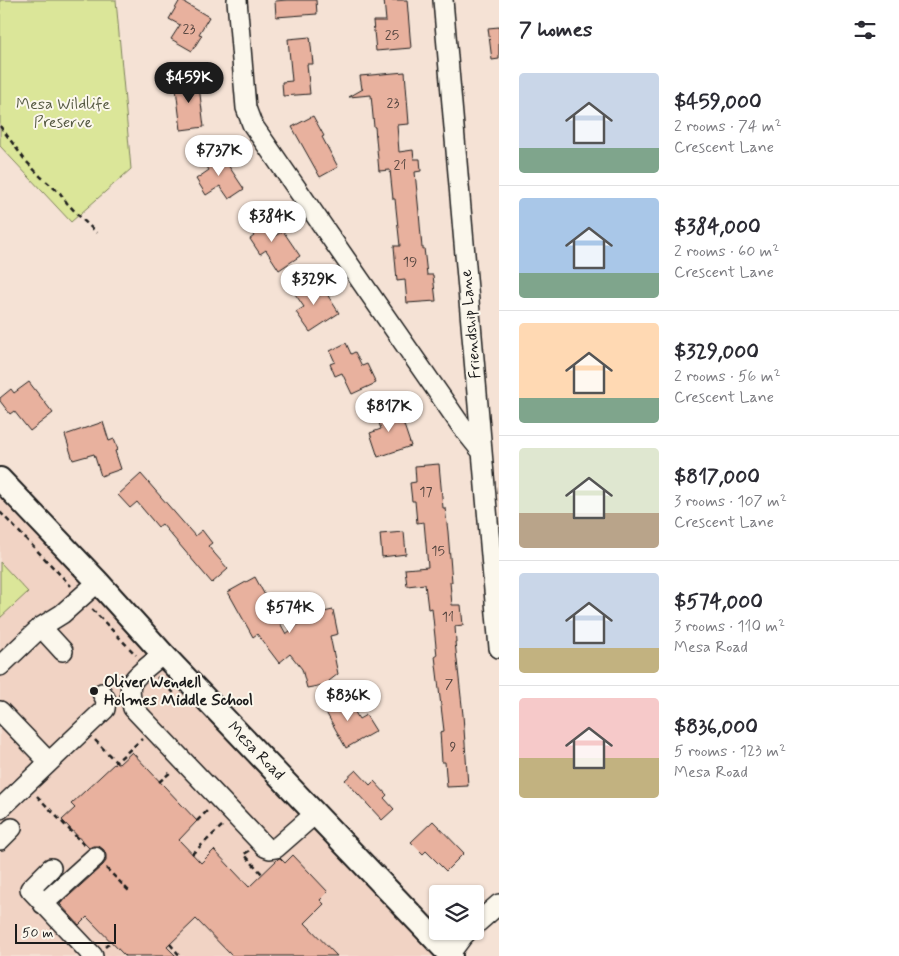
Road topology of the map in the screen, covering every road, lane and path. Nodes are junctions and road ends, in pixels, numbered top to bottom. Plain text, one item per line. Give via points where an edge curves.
1 (237, 0) edge
2 (443, 0) edge
3 (0, 126) edge
4 (97, 233) dead end
5 (482, 452) junction
6 (0, 479) edge
7 (98, 582) junction
8 (41, 627) junction
9 (499, 648) edge
10 (63, 651) dead end
11 (163, 654) junction
12 (0, 666) edge
13 (102, 693) dead end
14 (0, 711) edge
15 (84, 728) junction
16 (145, 736) dead end
17 (48, 762) junction
18 (175, 768) dead end
19 (160, 782) dead end
20 (27, 784) junction
21 (212, 807) dead end
22 (0, 810) edge
23 (234, 814) junction
24 (316, 814) junction
25 (197, 821) dead end
26 (252, 849) dead end
27 (192, 854) dead end
28 (95, 857) junction
29 (51, 868) dead end
30 (262, 874) dead end
31 (130, 892) dead end
32 (43, 904) junction
33 (499, 904) edge
34 (484, 917) edge
35 (460, 940) edge
36 (170, 944) dead end
37 (450, 955) edge
38 (93, 956) edge
39 (180, 956) edge

1 - 5 street via 246,108 252,124 462,428
2 - 5 street, Friendship Lane
3 - 4 path via 31,166
5 - 9 street, Friendship Lane
6 - 7 main road, Mesa Road
7 - 8 street via 62,614
7 - 11 main road, Mesa Road
8 - 10 street
8 - 12 street
11 - 23 street via 133,681 130,689 133,708
11 - 24 main road, Mesa Road
13 - 15 street via 106,700 105,709
14 - 17 street
15 - 16 path via 116,762
15 - 17 street
17 - 20 street
18 - 19 path
20 - 22 street
20 - 28 path
21 - 25 path
23 - 24 street via 270,849 276,848
23 - 27 path
24 - 37 main road, Mesa Road
26 - 30 path via 244,854
28 - 31 path
28 - 32 street
29 - 32 street via 30,889
32 - 38 street via 78,928
33 - 34 street
35 - 37 street
36 - 39 path

